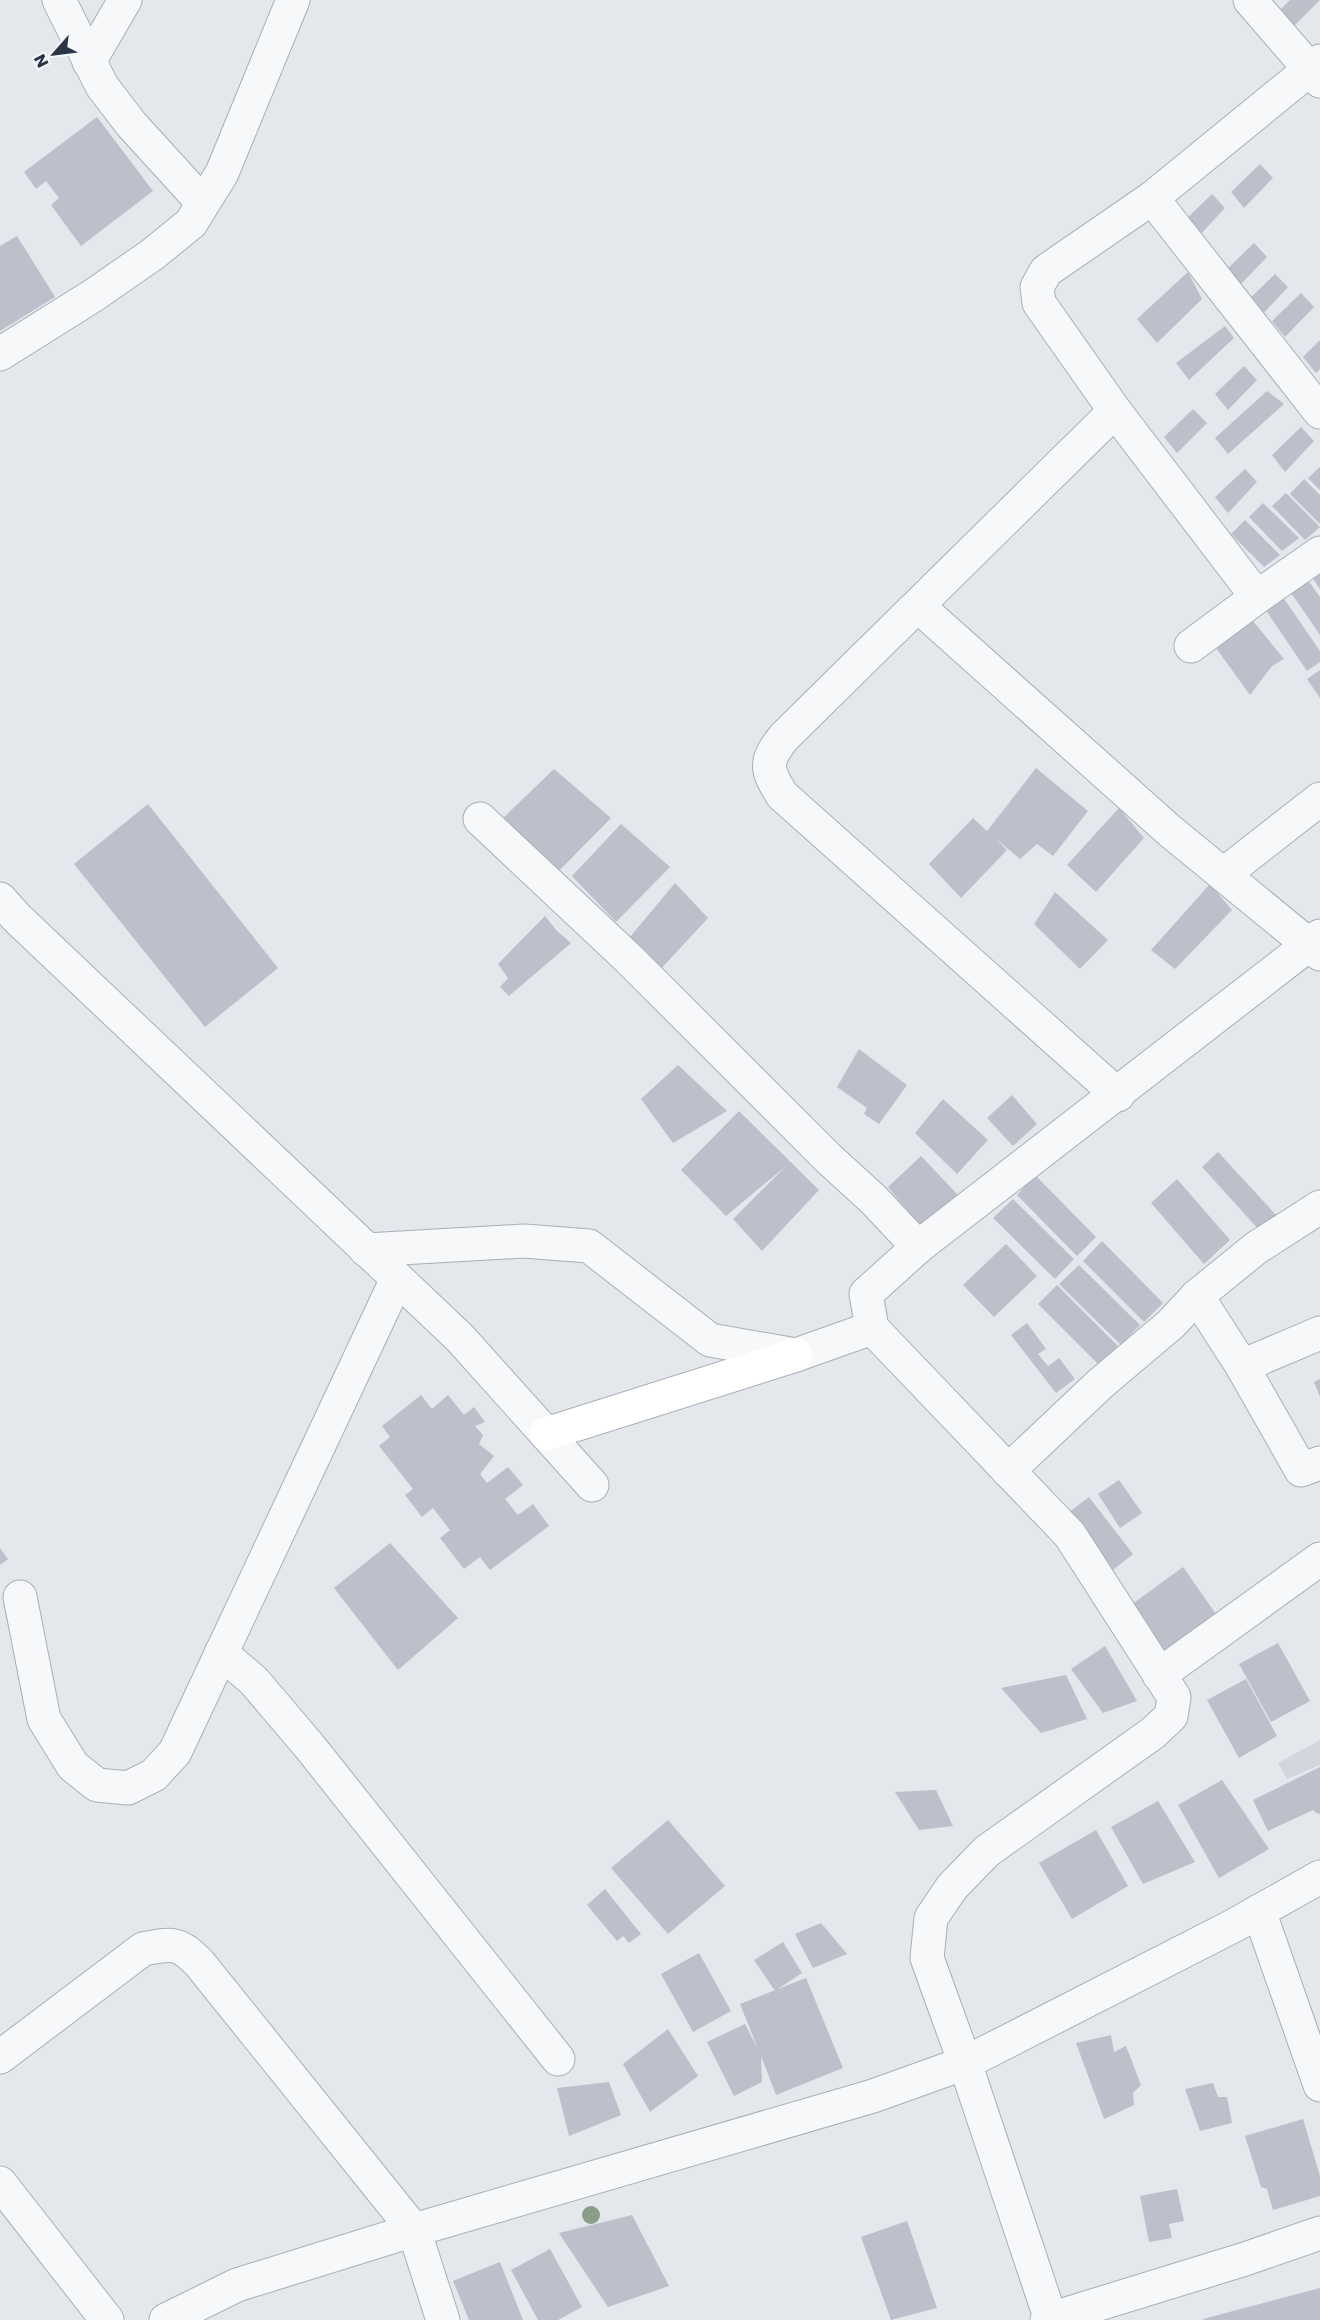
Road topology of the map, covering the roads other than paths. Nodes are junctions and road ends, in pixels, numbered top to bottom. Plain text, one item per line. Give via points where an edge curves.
1 (59, 0) edge
2 (125, 0) edge
3 (294, 0) edge
4 (1250, 0) edge
5 (89, 62) junction
6 (1316, 71) edge
7 (1152, 198) junction
8 (203, 203) junction
9 (0, 354) edge
10 (1115, 411) junction
11 (1320, 412) edge
12 (1320, 554) edge
13 (1257, 597) junction
14 (918, 606) junction
15 (1191, 646) dead end
16 (1320, 799) edge
17 (480, 819) dead end
18 (1224, 874) junction
19 (0, 899) edge
20 (1316, 945) edge
21 (1118, 1095) junction
22 (1320, 1207) edge
23 (918, 1247) junction
24 (366, 1250) junction
25 (397, 1279) junction
26 (1197, 1296) junction
27 (872, 1328) junction
28 (1320, 1333) edge
29 (796, 1355) junction
30 (1242, 1366) junction
31 (546, 1434) junction
32 (1320, 1463) edge
33 (1008, 1471) junction
34 (592, 1485) dead end
35 (1320, 1559) edge
36 (20, 1597) dead end
37 (221, 1653) junction
38 (1159, 1676) junction
39 (1320, 1877) edge
40 (1259, 1911) junction
41 (0, 2057) edge
42 (558, 2059) dead end
43 (965, 2063) junction
44 (1320, 2085) edge
45 (0, 2182) edge
46 (414, 2230) junction
47 (1320, 2233) edge
48 (107, 2320) edge
49 (166, 2320) edge
50 (443, 2320) edge
51 (1050, 2320) edge

1 - 5 street
2 - 5 street
3 - 8 street via 222,173
4 - 6 street
5 - 8 street via 131,124
6 - 7 street
7 - 10 street via 1046,271 1037,288 1039,303 1050,321
7 - 11 street
8 - 9 street via 191,223 153,254
10 - 13 street
10 - 14 street
12 - 13 street
13 - 15 street
14 - 18 street via 1153,816
14 - 21 street via 784,737 768,764 773,781 782,795
16 - 18 street
17 - 23 street via 628,958
18 - 20 street
19 - 24 street
20 - 21 street
21 - 23 street
22 - 26 street via 1256,1248
23 - 27 street via 866,1294
24 - 25 street
24 - 29 street via 524,1241 589,1246 710,1340
25 - 31 street via 460,1338
25 - 37 street
26 - 30 street
26 - 33 street
27 - 29 street
27 - 33 street
28 - 30 street
29 - 31 main road
30 - 32 street via 1301,1470
31 - 34 street
33 - 38 street via 1070,1535
35 - 38 street
36 - 37 street via 44,1719 73,1766 97,1785 128,1788 154,1775 175,1752
37 - 42 street via 254,1681 310,1747
38 - 43 street via 1174,1697 1171,1716 1153,1733 987,1851 952,1887 931,1918 927,1958
39 - 40 street
40 - 43 street
40 - 44 street
41 - 46 street via 143,1949 164,1944 184,1948
43 - 46 street via 873,2096
43 - 51 street
45 - 48 street
46 - 49 street via 237,2285
46 - 50 street
47 - 51 street

